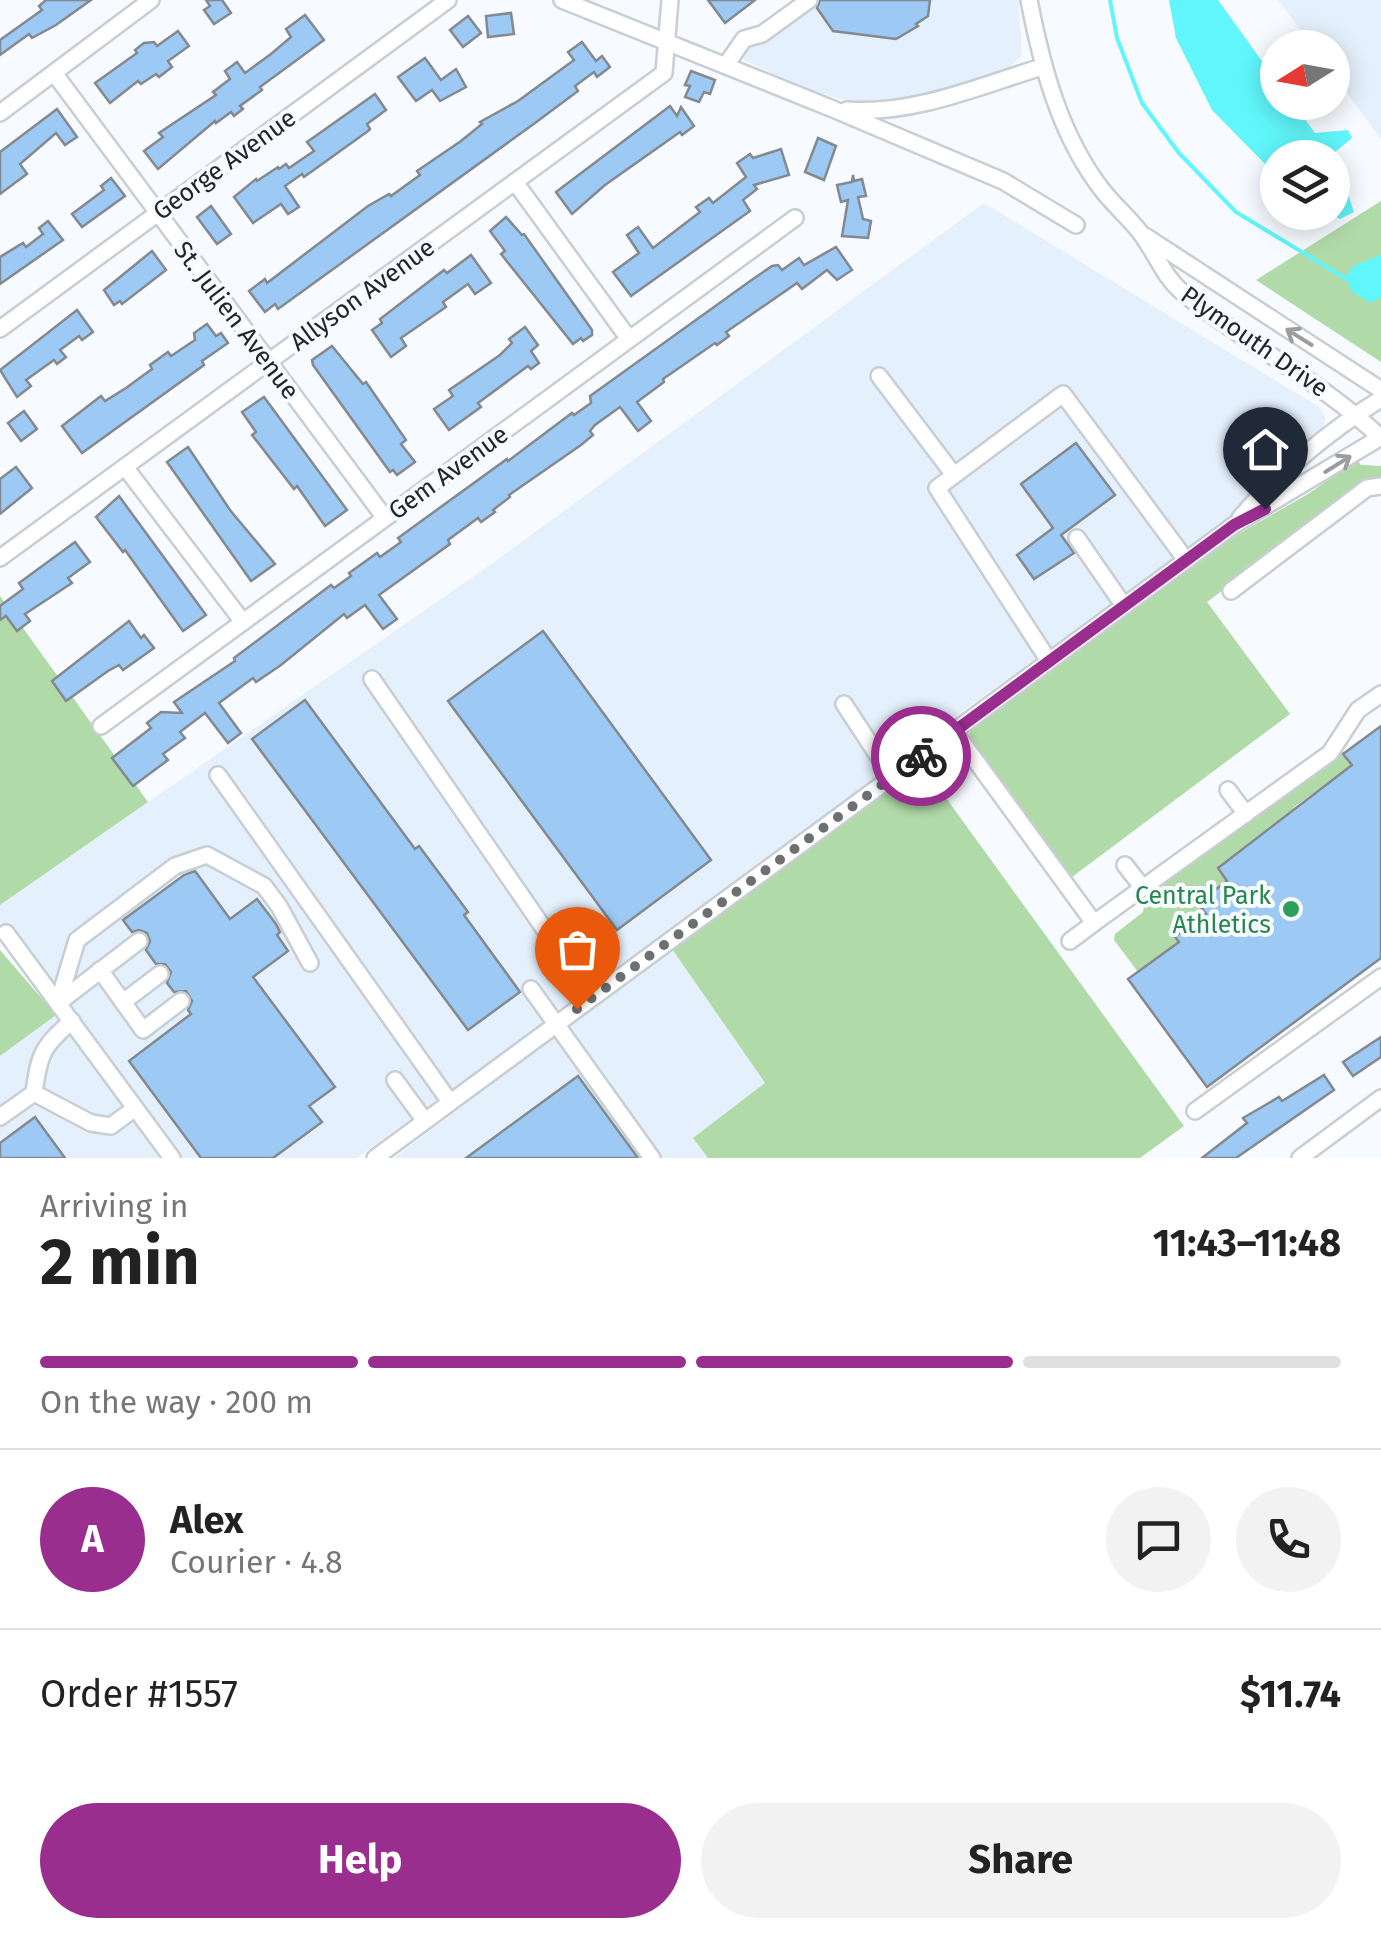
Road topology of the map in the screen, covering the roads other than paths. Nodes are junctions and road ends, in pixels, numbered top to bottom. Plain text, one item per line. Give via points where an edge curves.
1 (151, 0) edge
2 (448, 0) edge
3 (562, 0) edge
4 (670, 0) edge
5 (809, 0) edge
6 (1030, 0) edge
7 (666, 42) junction
8 (726, 66) junction
9 (1042, 67) junction
10 (54, 73) junction
11 (833, 108) junction
12 (0, 112) edge
13 (515, 182) junction
14 (158, 213) junction
15 (795, 218) dead end
16 (1076, 226) dead end
17 (1142, 234) junction
18 (0, 329) edge
19 (629, 339) junction
20 (269, 362) junction
21 (879, 376) dead end
22 (1381, 390) edge
23 (1381, 399) edge
24 (1356, 414) junction
25 (1381, 437) edge
26 (125, 466) junction
27 (954, 474) junction
28 (1381, 486) edge
29 (385, 518) junction
30 (1234, 525) junction
31 (1076, 538) dead end
32 (0, 558) edge
33 (1186, 560) junction
34 (1231, 591) dead end
35 (1124, 606) junction
36 (242, 622) junction
37 (1049, 662) junction
38 (372, 679) dead end
39 (1381, 694) edge
40 (844, 704) dead end
41 (100, 726) dead end
42 (954, 731) junction
43 (218, 775) dead end
44 (892, 777) junction
45 (1228, 790) dead end
46 (1246, 814) junction
47 (1125, 865) dead end
48 (1143, 888) junction
49 (1094, 923) junction
50 (6, 933) dead end
51 (138, 940) dead end
52 (1070, 941) dead end
53 (310, 963) dead end
54 (100, 970) junction
55 (160, 974) dead end
56 (1381, 977) edge
57 (531, 989) dead end
58 (597, 994) junction
59 (181, 1001) dead end
60 (123, 1002) junction
61 (58, 1003) junction
62 (72, 1021) junction
63 (557, 1024) junction
64 (395, 1080) dead end
65 (34, 1093) junction
66 (1381, 1098) edge
67 (450, 1102) junction
68 (135, 1108) junction
69 (1195, 1111) dead end
70 (0, 1117) edge
71 (425, 1121) junction
72 (172, 1158) edge
73 (375, 1158) edge
74 (652, 1158) edge
75 (1300, 1158) edge

1 - 10 street
2 - 14 street, George Avenue
3 - 7 street
4 - 7 street, Allyson Avenue
5 - 8 street via 744,39
6 - 9 street, Plymouth Drive
7 - 8 street
7 - 13 street, Allyson Avenue via 664,73
8 - 11 street
9 - 11 street via 910,107
9 - 17 street, Plymouth Drive via 1062,120 1102,190
10 - 12 street
10 - 14 street, St. Julien Avenue
11 - 16 street via 1003,181
13 - 19 street
13 - 20 street, Allyson Avenue
14 - 18 street, George Avenue
14 - 20 street, St. Julien Avenue
15 - 19 street, Gem Avenue
22 -> 17 street, Plymouth Drive
17 - 24 street, Plymouth Drive via 1181,291
19 - 29 street, Gem Avenue
20 - 26 street, Allyson Avenue
20 - 29 street, St. Julien Avenue
21 - 27 street
23 - 24 street
24 - 25 street, Plymouth Drive
24 - 30 street
30 -> 25 street
26 - 32 street, Allyson Avenue
26 - 36 street
27 - 33 street via 1063,394
27 - 37 street via 937,488
28 - 34 street via 1368,488
29 - 36 street, Gem Avenue
30 - 33 street
31 - 35 street
33 - 35 street
35 - 37 street
36 - 41 street, Gem Avenue
37 - 42 street
38 - 58 street via 556,946
39 - 46 street via 1358,710 1330,753
40 - 44 street
42 - 44 street
42 - 49 street
43 - 67 street
44 - 58 street
45 - 46 street
46 - 48 street
47 - 48 street
48 - 49 street
49 - 52 street
50 - 61 street
51 - 54 street
53 - 61 street via 264,886 206,854 175,866 77,940
54 - 60 street
54 - 61 street
55 - 60 street
56 - 69 street
57 - 63 street
58 - 63 street
59 - 60 street via 143,1030
61 - 62 street
62 - 65 street via 38,1057
62 - 68 street
63 - 67 street
63 - 74 street
64 - 71 street
65 - 68 street via 91,1124 111,1126
65 - 70 street
66 - 75 street
67 - 71 street
68 - 72 street
71 - 73 street

